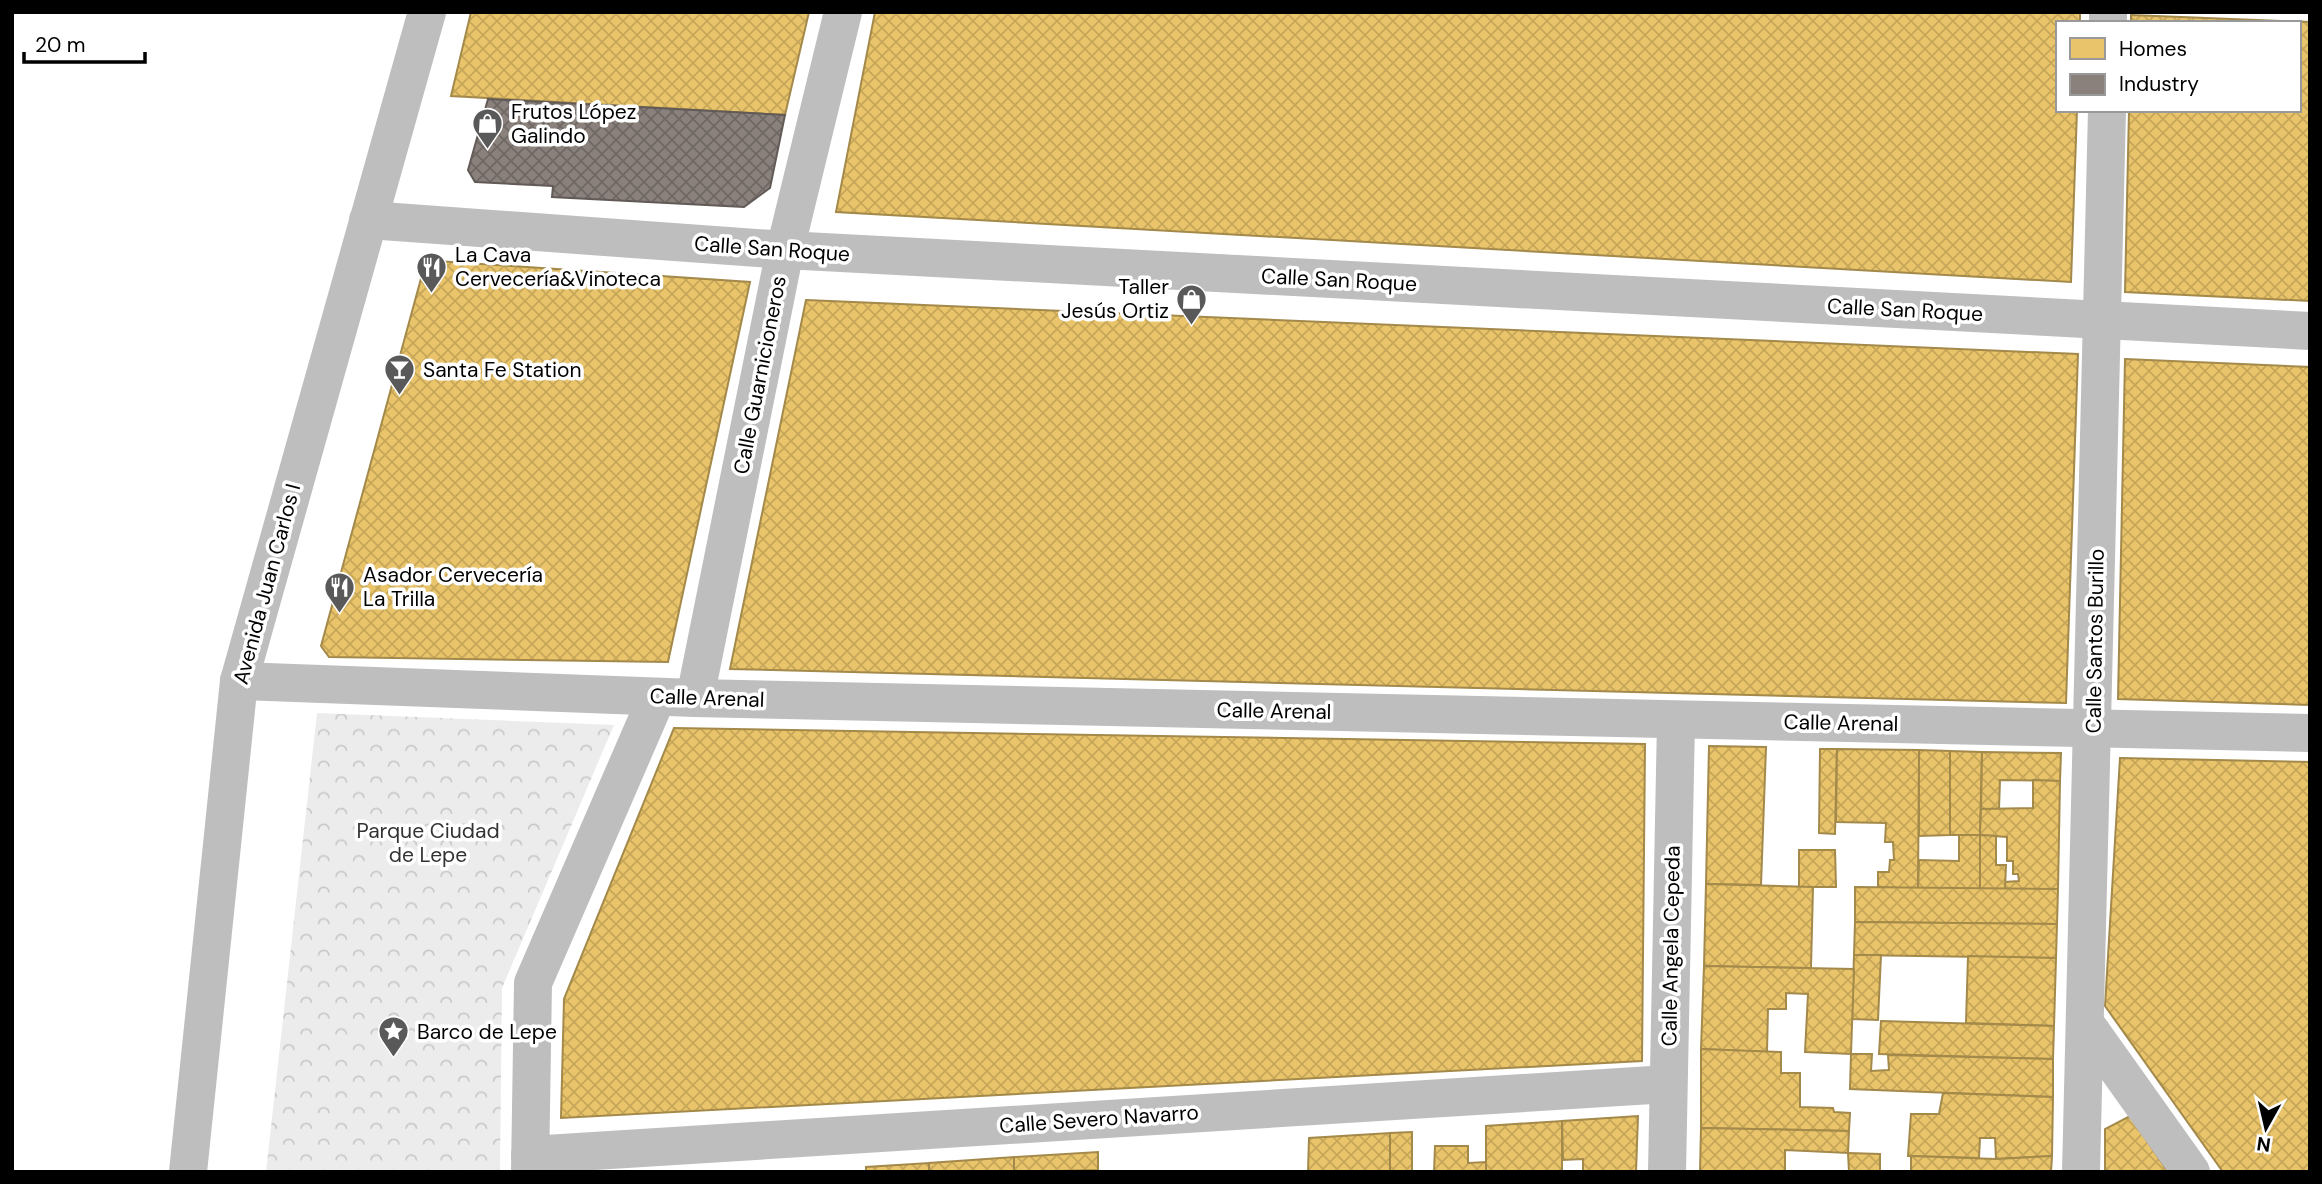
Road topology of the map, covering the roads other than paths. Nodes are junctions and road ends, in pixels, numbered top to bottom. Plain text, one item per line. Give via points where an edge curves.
1 (427, 12) edge
2 (843, 12) edge
3 (2107, 112) edge
4 (368, 220) junction
5 (785, 250) junction
6 (2103, 320) junction
7 (2310, 331) edge
8 (239, 681) junction
9 (657, 696) junction
10 (695, 698) junction
11 (1676, 721) junction
12 (2092, 727) junction
13 (2310, 733) edge
14 (2085, 1023) junction
15 (1668, 1084) junction
16 (530, 1163) edge
17 (188, 1172) edge
18 (1667, 1172) edge
19 (2081, 1172) edge
20 (2191, 1172) edge

1 - 4 street, Avenida Juan Carlos I
2 - 5 street, Calle Guarnicioneros
3 - 6 street, Calle Santos Burillo
4 - 5 street, Calle San Roque
4 - 8 street, Avenida Juan Carlos I
5 - 6 street, Calle San Roque
5 - 10 street, Calle Guarnicioneros
6 - 7 street, Calle San Roque
6 - 12 street, Calle Santos Burillo
8 - 9 street, Calle Arenal
8 - 17 street, Avenida Juan Carlos I
9 - 10 street, Calle Arenal
9 - 16 street via 533,984
10 - 11 street, Calle Arenal
11 - 12 street, Calle Arenal
11 - 15 street, Calle Angela Cepeda
12 - 13 street, Calle Arenal
12 - 14 street, Calle Santos Burillo
14 - 19 street, Calle Santos Burillo
14 - 20 street
15 - 16 street, Calle Severo Navarro
15 - 18 street, Calle Angela Cepeda

